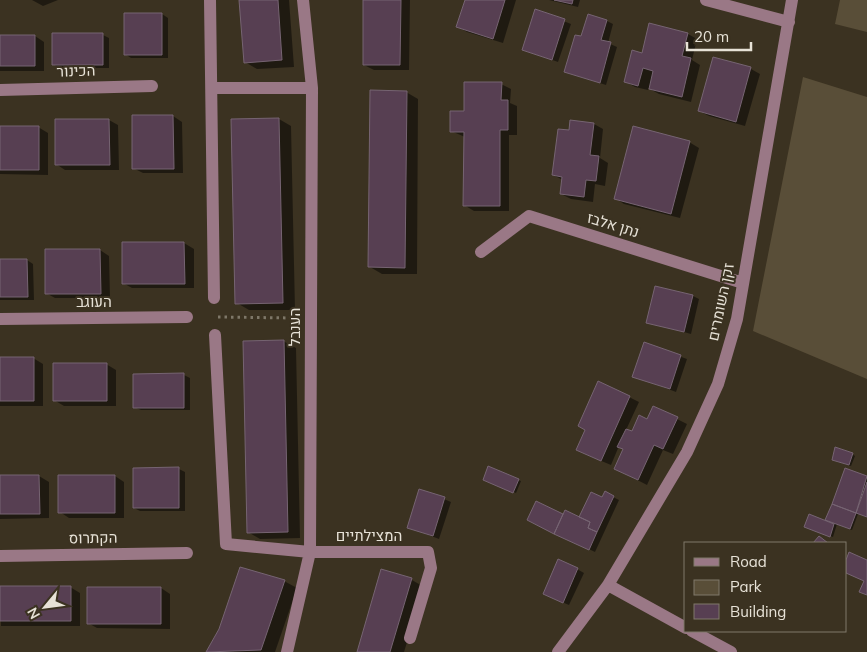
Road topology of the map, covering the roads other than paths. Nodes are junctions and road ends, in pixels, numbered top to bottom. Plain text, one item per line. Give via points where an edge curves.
1 (210, 0) edge
2 (303, 0) edge
3 (706, 0) edge
4 (792, 0) edge
5 (789, 22) junction
6 (152, 86) dead end
7 (213, 88) junction
8 (312, 88) junction
9 (0, 90) edge
10 (481, 252) dead end
11 (743, 284) junction
12 (214, 298) dead end
13 (187, 317) dead end
14 (0, 318) edge
15 (215, 335) dead end
16 (310, 552) junction
17 (187, 553) dead end
18 (0, 556) edge
19 (608, 585) junction
20 (684, 627) edge
21 (694, 632) edge
22 (410, 638) dead end
23 (287, 652) edge
24 (558, 652) edge
25 (731, 652) edge

1 - 7 street
2 - 8 street, הענבל
3 - 5 street
4 - 5 street, זקן השומרים
5 - 11 street, זקן השומרים
6 - 9 street, הכינור
7 - 8 street
7 - 12 street
8 - 16 street, הענבל
10 - 11 street, נתן אלבז via 529,216
11 - 19 street, זקן השומרים via 737,319 718,384 687,452
13 - 14 street, העוגב
15 - 16 street, המצילתיים via 226,544
16 - 22 street, המצילתיים via 428,552 431,568
16 - 23 street, הענבל
17 - 18 street, הקתרוס
19 - 20 street
19 - 24 street, זקן השומרים
21 - 25 street

